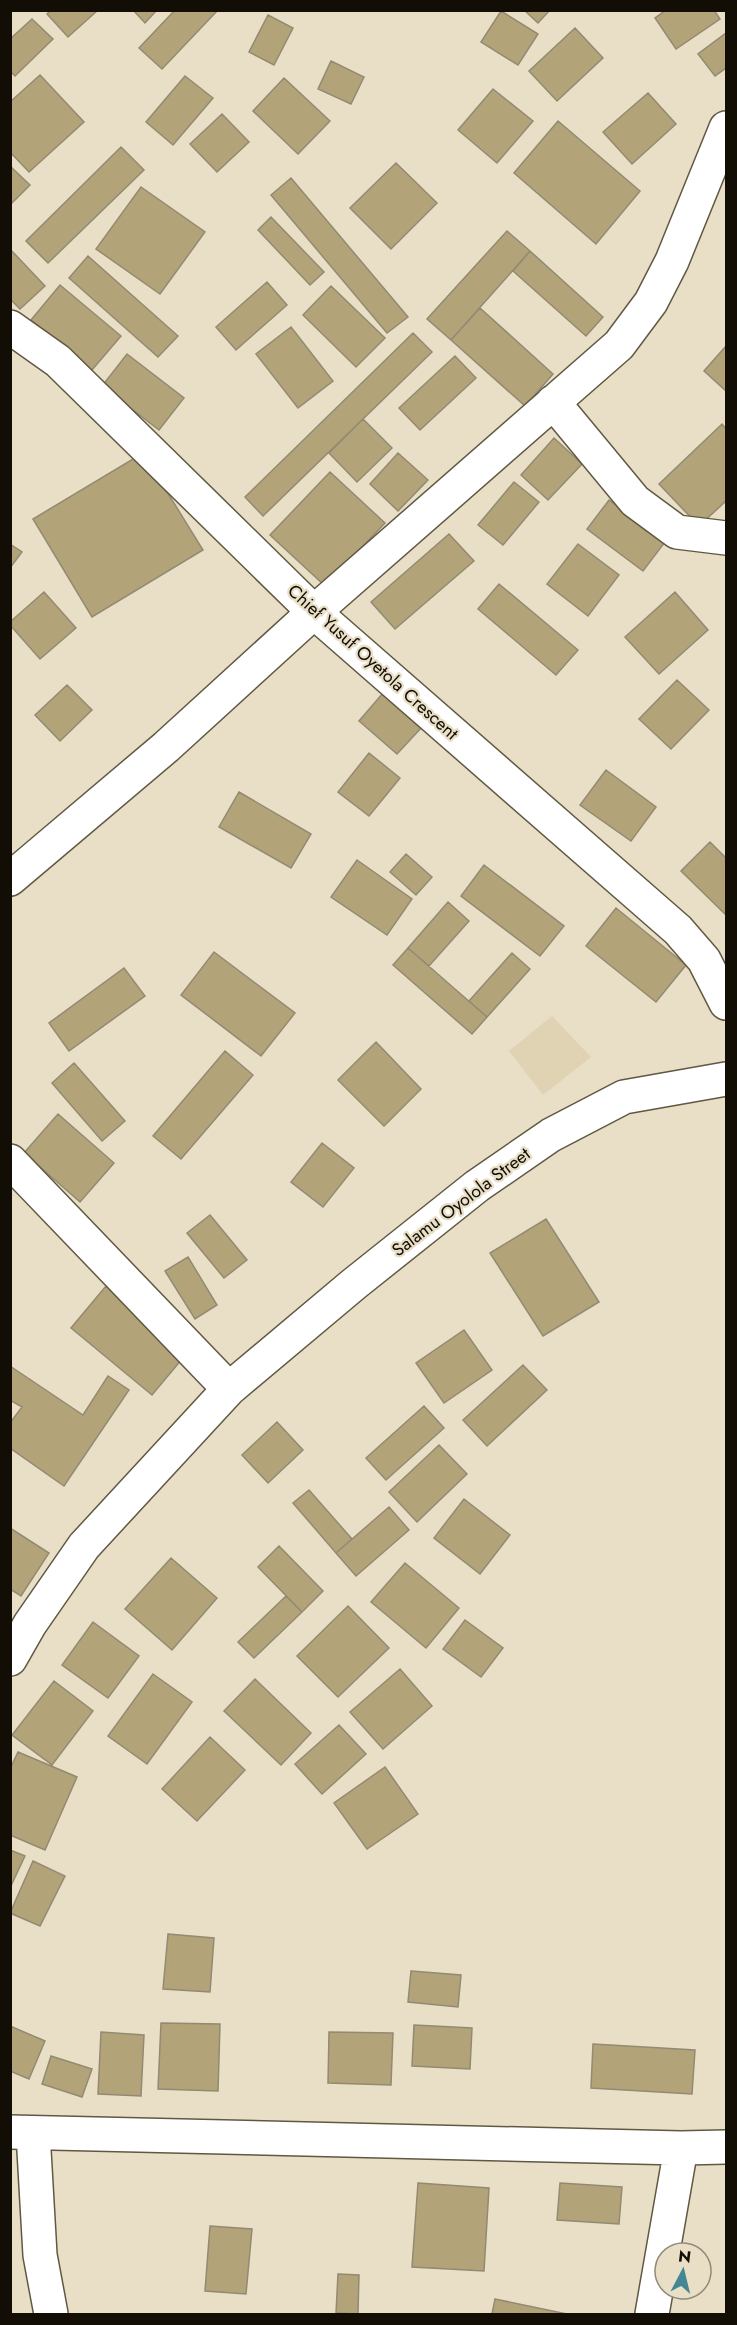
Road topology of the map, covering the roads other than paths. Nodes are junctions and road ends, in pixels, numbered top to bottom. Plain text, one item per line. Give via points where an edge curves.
1 (726, 129) edge
2 (10, 327) edge
3 (553, 402) junction
4 (726, 538) edge
5 (314, 612) junction
6 (10, 879) edge
7 (726, 1003) edge
8 (726, 1080) edge
9 (10, 1161) edge
10 (229, 1389) junction
11 (10, 1659) edge
12 (22, 2132) edge
13 (726, 2147) edge
14 (681, 2148) junction
15 (51, 2314) edge
16 (652, 2314) edge

1 - 3 street via 651,302 619,345
2 - 5 street, Chief Yusuf Oyetola Crescent via 58,361
3 - 4 street via 635,501 677,532
3 - 5 street
5 - 6 street via 166,747
5 - 7 street, Chief Yusuf Oyetola Crescent via 678,930 704,960
8 - 10 street, Salamu Oyolola Street via 624,1097 551,1135 477,1186
9 - 10 street
10 - 11 street, Salamu Oyolola Street via 84,1546
12 - 14 street
12 - 15 street
13 - 14 street
14 - 16 street

